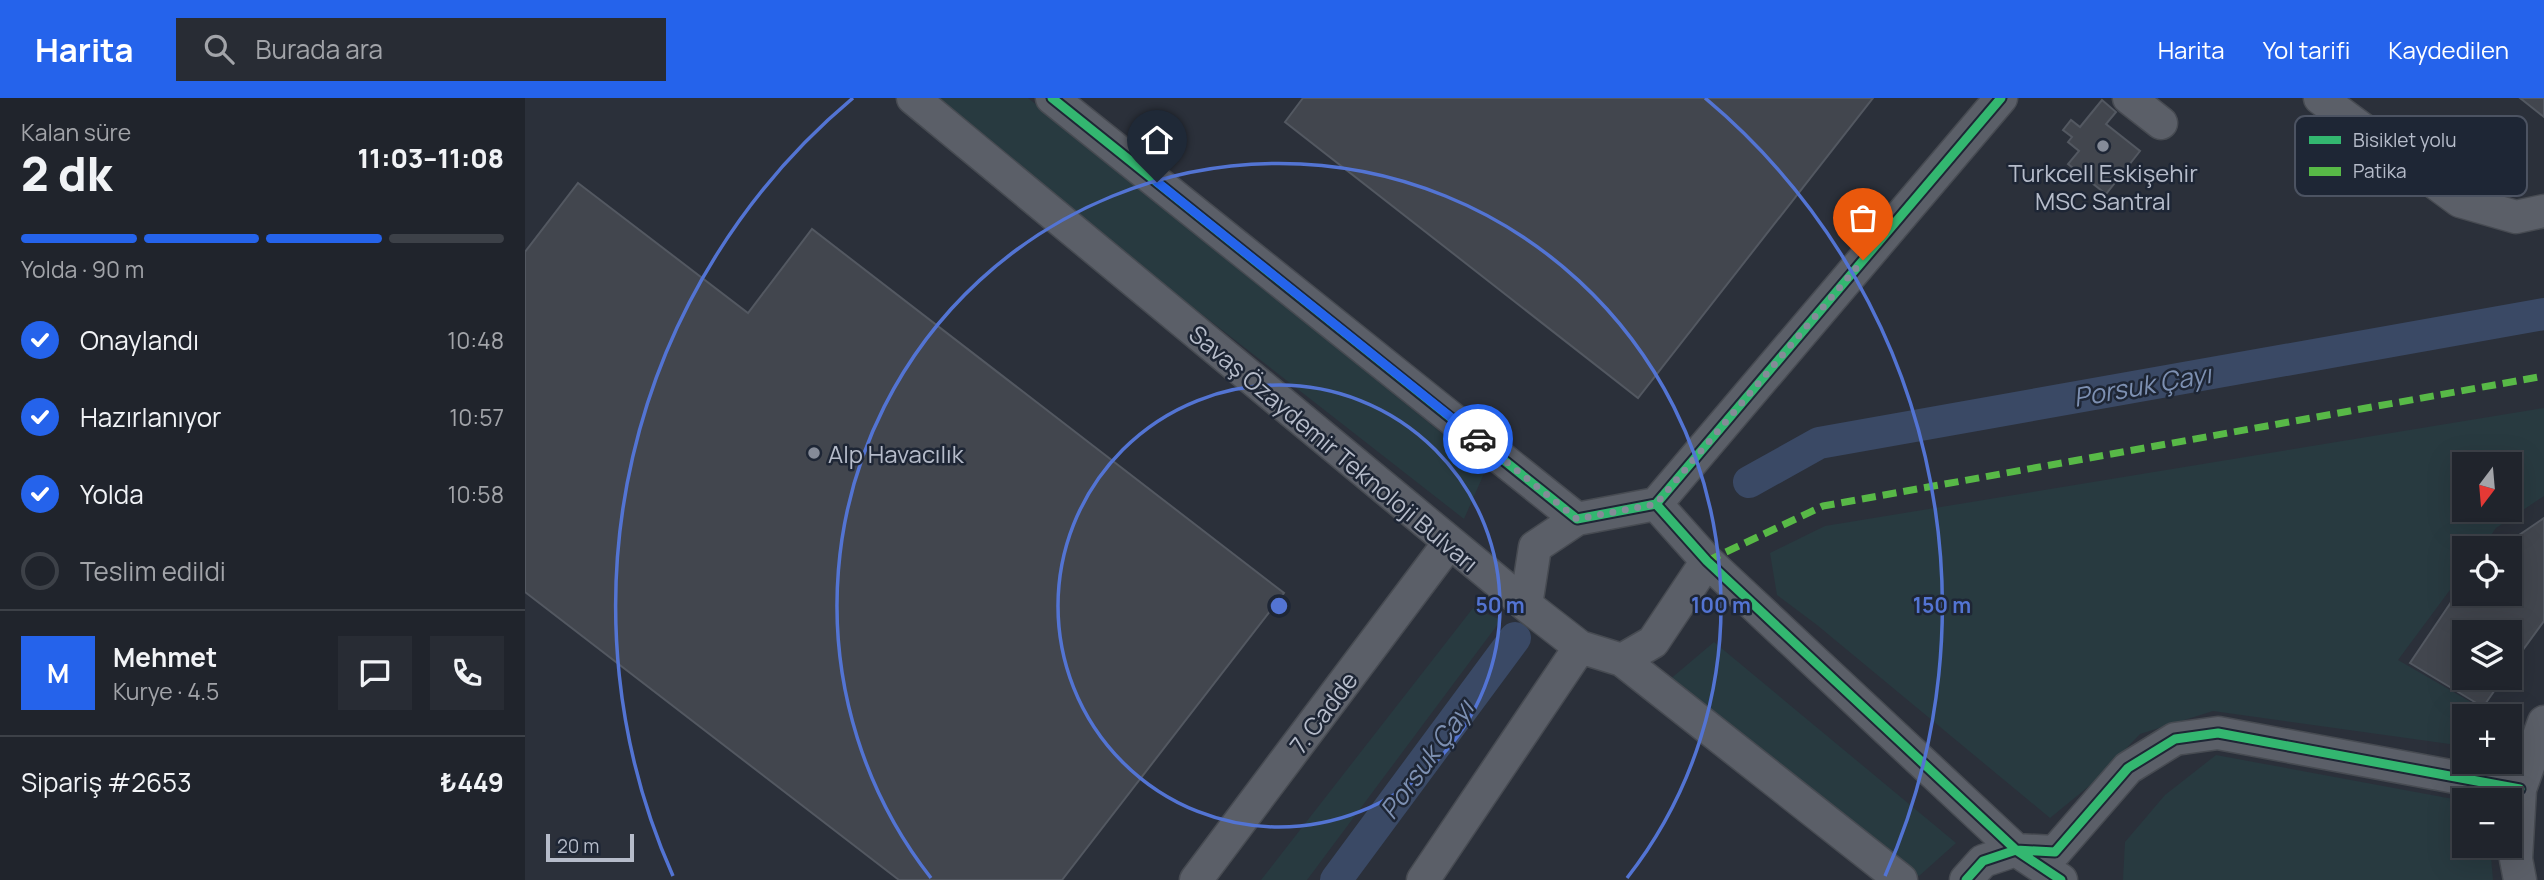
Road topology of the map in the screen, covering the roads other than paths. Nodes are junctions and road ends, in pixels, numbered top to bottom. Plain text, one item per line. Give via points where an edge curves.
1 (913, 98) edge
2 (1052, 98) edge
3 (2001, 98) edge
4 (2129, 98) edge
5 (2320, 98) edge
6 (2345, 116) edge
7 (2161, 123) dead end
8 (2454, 196) edge
9 (2544, 211) edge
10 (1656, 504) junction
11 (1577, 519) junction
12 (1449, 543) junction
13 (1707, 561) junction
14 (1526, 605) junction
15 (1580, 648) junction
16 (1622, 660) junction
17 (2544, 722) edge
18 (2515, 788) edge
19 (2520, 788) edge
20 (2016, 850) junction
21 (2516, 858) edge
22 (1196, 880) edge
23 (1423, 880) edge
24 (1901, 880) edge
25 (1966, 880) edge
26 (2061, 880) edge
27 (2521, 880) edge

1 - 12 street, Savaş Özaydemir Teknoloji Bulvarı
2 - 11 street
3 - 10 street
4 - 7 street
5 - 6 street
8 - 9 street via 2516,217
10 - 11 street
10 - 13 street
11 - 14 street via 1535,547
12 - 14 street, Savaş Özaydemir Teknoloji Bulvarı
12 - 22 street, 7. Cadde
13 - 16 street via 1653,642
13 - 20 street
14 - 15 street, Savaş Özaydemir Teknoloji Bulvarı
15 - 16 street, Savaş Özaydemir Teknoloji Bulvarı
15 - 23 street
16 - 24 street, Savaş Özaydemir Teknoloji Bulvarı
17 - 19 street
18 - 20 street via 2218,733 2175,739 2128,768 2055,852
20 - 25 street via 1983,861
20 - 26 street
21 - 27 street

